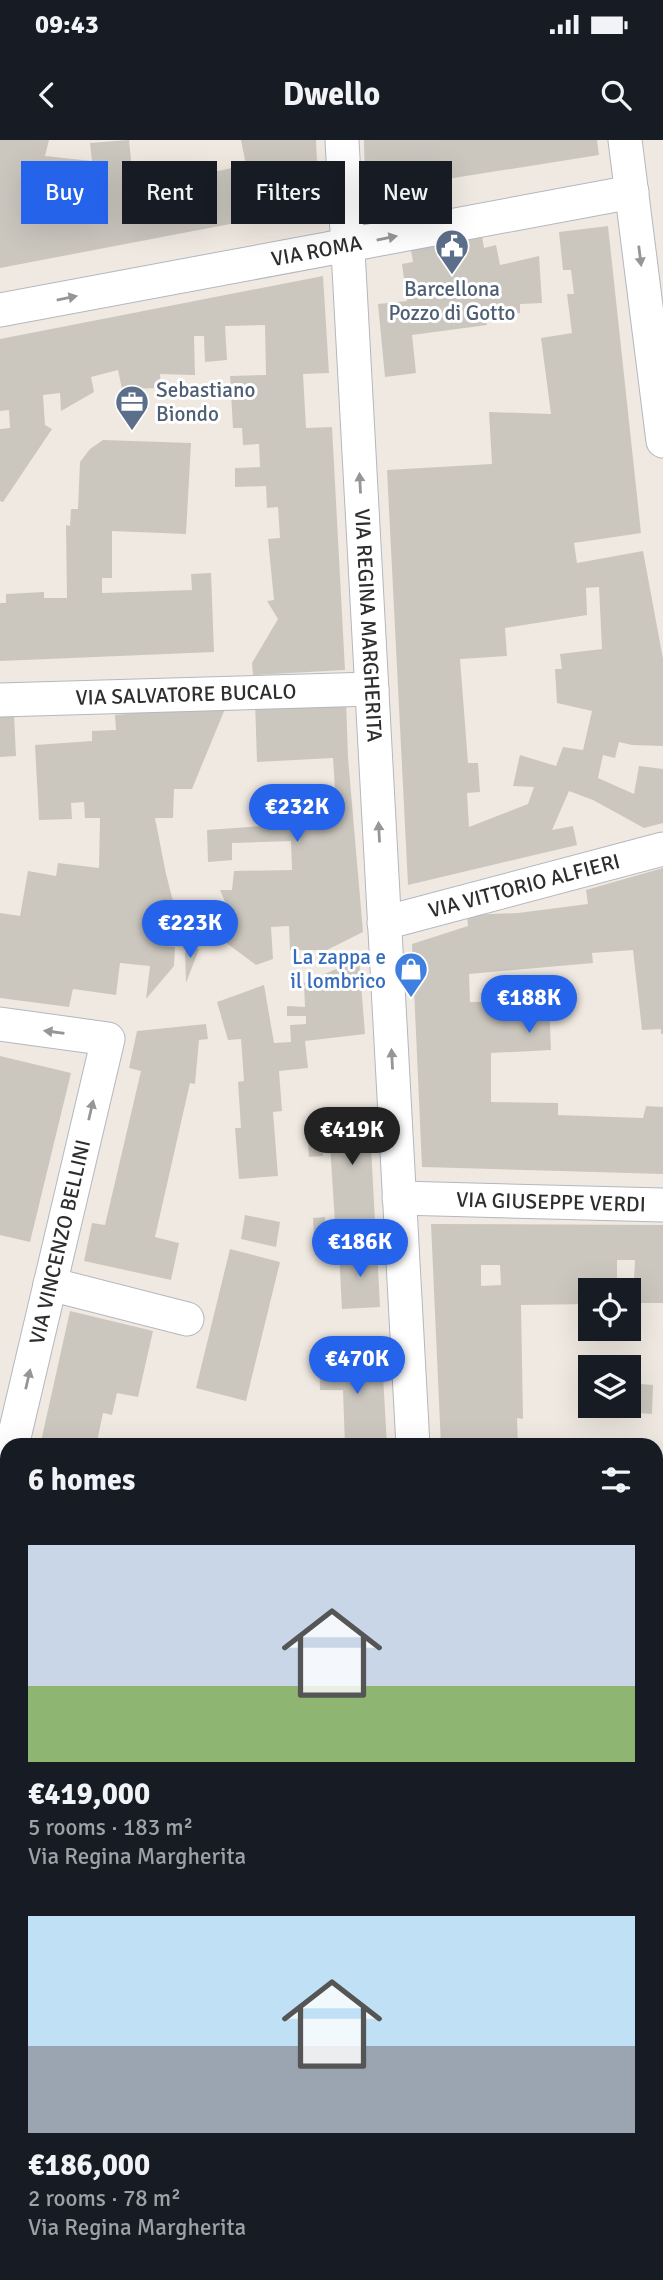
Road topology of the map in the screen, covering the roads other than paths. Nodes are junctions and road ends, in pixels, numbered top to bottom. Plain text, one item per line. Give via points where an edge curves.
1 (342, 140) edge
2 (625, 140) edge
3 (632, 192) junction
4 (348, 246) junction
5 (0, 310) edge
6 (663, 441) edge
7 (372, 689) junction
8 (0, 700) edge
9 (663, 849) edge
10 (384, 923) junction
11 (0, 1024) edge
12 (399, 1198) junction
13 (663, 1205) edge
14 (50, 1284) junction
15 (187, 1319) dead end
16 (14, 1438) edge
17 (413, 1438) edge

1 - 4 street, VIA REGINA MARGHERITA
2 - 3 street
4 -> 3 street, VIA ROMA
3 -> 6 street
5 -> 4 street, VIA ROMA
7 -> 4 street, VIA REGINA MARGHERITA
7 - 8 street, VIA SALVATORE BUCALO
10 -> 7 street, VIA REGINA MARGHERITA
9 - 10 street, VIA VITTORIO ALFIERI
12 -> 10 street, VIA REGINA MARGHERITA
14 -> 11 street, VIA VINCENZO BELLINI via 108,1039
12 - 13 street, VIA GIUSEPPE VERDI
12 - 17 street, VIA REGINA MARGHERITA
14 - 15 street
16 -> 14 street, VIA VINCENZO BELLINI

